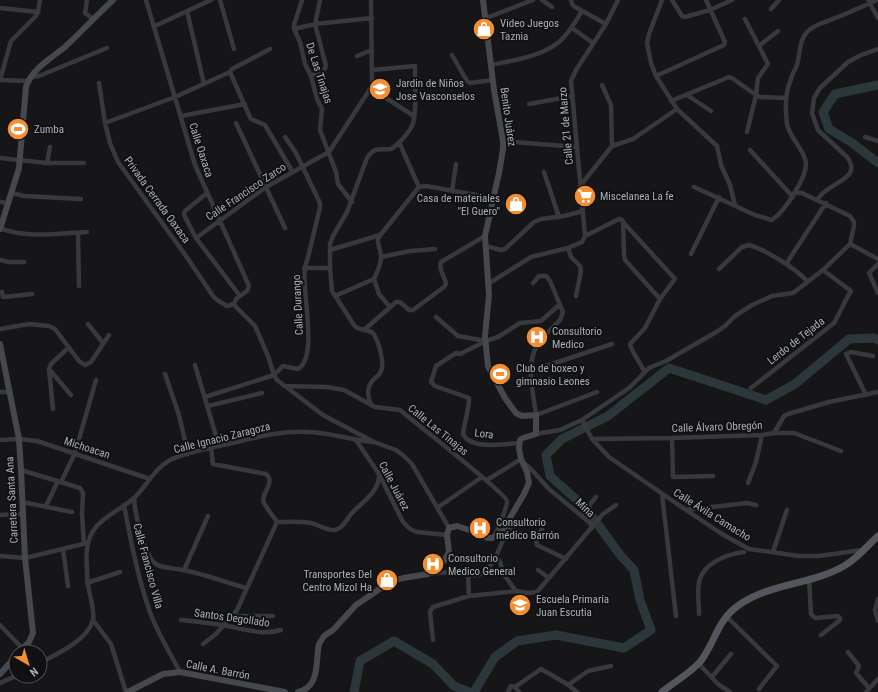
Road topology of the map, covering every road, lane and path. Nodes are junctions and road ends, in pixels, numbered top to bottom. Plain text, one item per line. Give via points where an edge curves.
1 (40, 0) edge
2 (87, 0) edge
3 (113, 0) edge
4 (146, 0) edge
5 (211, 0) edge
6 (220, 0) edge
7 (302, 0) edge
8 (320, 0) edge
9 (371, 0) edge
10 (483, 0) edge
11 (534, 0) edge
12 (542, 0) edge
13 (618, 0) edge
14 (662, 0) edge
15 (672, 0) edge
16 (706, 0) edge
17 (732, 0) edge
18 (779, 0) edge
19 (877, 0) edge
20 (571, 1) edge
21 (869, 2) edge
22 (552, 6) dead end
23 (0, 8) edge
24 (771, 9) dead end
25 (710, 10) junction
26 (187, 11) junction
27 (582, 11) junction
28 (38, 12) junction
29 (372, 18) junction
30 (486, 18) junction
31 (878, 18) edge
32 (93, 19) junction
33 (745, 19) dead end
34 (314, 24) junction
35 (606, 24) junction
36 (155, 26) junction
37 (572, 28) junction
38 (294, 29) junction
39 (778, 31) dead end
40 (593, 43) junction
41 (759, 46) junction
42 (107, 48) dead end
43 (234, 49) dead end
44 (270, 49) dead end
45 (878, 49) edge
46 (372, 50) junction
47 (452, 54) dead end
48 (357, 56) dead end
49 (491, 66) junction
50 (372, 70) junction
51 (230, 72) junction
52 (311, 76) junction
53 (656, 76) junction
54 (29, 79) junction
55 (0, 80) edge
56 (493, 80) junction
57 (99, 83) dead end
58 (204, 84) junction
59 (602, 85) dead end
60 (372, 86) junction
61 (687, 95) junction
62 (756, 95) junction
63 (573, 96) junction
64 (175, 97) junction
65 (786, 98) junction
66 (671, 101) junction
67 (245, 104) junction
68 (529, 104) dead end
69 (677, 109) junction
70 (711, 111) dead end
71 (181, 116) junction
72 (414, 116) junction
73 (105, 123) junction
74 (236, 123) dead end
75 (747, 132) dead end
76 (285, 137) dead end
77 (865, 137) dead end
78 (503, 141) junction
79 (878, 141) edge
80 (399, 142) junction
81 (612, 146) junction
82 (50, 147) dead end
83 (577, 147) junction
84 (750, 150) dead end
85 (328, 152) junction
86 (0, 158) edge
87 (19, 161) junction
88 (47, 163) junction
89 (84, 163) dead end
90 (456, 164) dead end
91 (301, 166) junction
92 (292, 171) junction
93 (544, 172) dead end
94 (266, 187) junction
95 (419, 187) junction
96 (580, 187) junction
97 (694, 187) dead end
98 (452, 190) junction
99 (12, 193) junction
100 (207, 193) junction
101 (794, 195) junction
102 (719, 197) junction
103 (82, 198) dead end
104 (493, 198) junction
105 (818, 200) junction
106 (0, 202) edge
107 (352, 202) junction
108 (8, 203) junction
109 (826, 203) junction
110 (735, 205) junction
111 (583, 211) junction
112 (559, 217) junction
113 (219, 220) junction
114 (624, 222) junction
115 (0, 228) edge
116 (285, 228) dead end
117 (87, 232) dead end
118 (78, 233) junction
119 (380, 235) junction
120 (485, 236) junction
121 (585, 236) junction
122 (196, 238) junction
123 (850, 244) junction
124 (486, 246) junction
125 (568, 248) junction
126 (434, 249) dead end
127 (330, 250) junction
128 (691, 254) dead end
129 (381, 257) junction
130 (878, 259) edge
131 (0, 260) edge
132 (24, 262) dead end
133 (786, 264) junction
134 (878, 264) edge
135 (304, 268) junction
136 (330, 268) junction
137 (719, 269) dead end
138 (823, 270) junction
139 (374, 279) junction
140 (807, 281) junction
141 (533, 283) dead end
142 (488, 284) junction
143 (79, 286) dead end
144 (0, 292) edge
145 (878, 292) edge
146 (32, 294) dead end
147 (240, 296) junction
148 (335, 296) junction
149 (576, 296) dead end
150 (660, 299) junction
151 (234, 304) junction
152 (559, 306) junction
153 (390, 307) junction
154 (436, 317) dead end
155 (88, 324) dead end
156 (0, 329) edge
157 (364, 330) junction
158 (109, 335) dead end
159 (486, 341) junction
160 (103, 343) junction
161 (0, 344) edge
162 (612, 344) dead end
163 (69, 348) junction
164 (873, 356) dead end
165 (195, 365) dead end
166 (49, 369) junction
167 (531, 370) junction
168 (644, 371) junction
169 (165, 374) dead end
170 (274, 376) junction
171 (96, 380) dead end
172 (284, 386) junction
173 (751, 388) dead end
174 (0, 392) edge
175 (10, 392) junction
176 (597, 392) dead end
177 (878, 392) edge
178 (262, 393) dead end
179 (71, 395) dead end
180 (866, 395) junction
181 (205, 397) junction
182 (371, 404) junction
183 (208, 406) junction
184 (53, 408) dead end
185 (536, 415) junction
186 (582, 420) junction
187 (774, 433) junction
188 (536, 434) junction
189 (762, 435) junction
190 (672, 438) junction
191 (19, 439) junction
192 (592, 439) junction
193 (0, 440) edge
194 (356, 440) junction
195 (374, 442) junction
196 (519, 443) junction
197 (219, 446) junction
198 (211, 448) junction
199 (841, 451) dead end
200 (76, 453) junction
201 (188, 454) junction
202 (522, 461) junction
203 (21, 470) junction
204 (379, 474) junction
205 (712, 476) dead end
206 (482, 477) junction
207 (150, 479) junction
208 (487, 480) junction
209 (59, 481) junction
210 (748, 483) dead end
211 (662, 494) junction
212 (596, 497) dead end
213 (134, 498) junction
214 (22, 502) junction
215 (124, 505) junction
216 (616, 505) dead end
217 (756, 505) dead end
218 (46, 506) junction
219 (437, 508) junction
220 (686, 510) junction
221 (787, 510) dead end
222 (72, 512) dead end
223 (582, 513) junction
224 (22, 514) junction
225 (0, 515) edge
226 (208, 516) dead end
227 (277, 522) junction
228 (593, 526) junction
229 (450, 528) junction
230 (506, 529) junction
231 (542, 529) dead end
232 (446, 535) junction
233 (494, 537) junction
234 (536, 538) junction
235 (877, 538) edge
236 (86, 543) junction
237 (63, 549) junction
238 (749, 549) junction
239 (864, 550) junction
240 (773, 552) junction
241 (0, 556) edge
242 (496, 556) junction
243 (25, 558) junction
244 (566, 559) junction
245 (184, 570) junction
246 (538, 570) dead end
247 (120, 572) dead end
248 (428, 574) junction
249 (468, 574) junction
250 (549, 578) junction
251 (809, 579) junction
252 (87, 583) junction
253 (68, 586) dead end
254 (246, 588) junction
255 (516, 591) junction
256 (469, 596) junction
257 (878, 599) edge
258 (699, 614) dead end
259 (231, 616) junction
260 (273, 616) dead end
261 (676, 616) dead end
262 (726, 616) junction
263 (93, 620) junction
264 (181, 620) dead end
265 (878, 621) edge
266 (0, 625) edge
267 (223, 625) junction
268 (281, 630) dead end
269 (821, 636) dead end
270 (433, 640) dead end
271 (16, 644) edge
272 (27, 644) edge
273 (203, 644) dead end
274 (848, 652) dead end
275 (731, 654) dead end
276 (48, 659) edge
277 (698, 663) junction
278 (8, 665) edge
279 (611, 666) dead end
280 (180, 672) junction
281 (0, 674) edge
282 (712, 677) junction
283 (878, 679) edge
284 (568, 685) junction
285 (513, 687) junction
286 (759, 689) dead end
287 (308, 690) edge
288 (867, 690) edge
289 (127, 692) edge
290 (285, 692) edge
291 (298, 692) edge
292 (508, 692) edge
293 (519, 692) edge
294 (577, 692) edge
295 (662, 692) edge
296 (730, 692) edge

1 - 28 street
2 - 32 street via 85,13
3 - 32 street
4 - 36 street, Calle Oaxaca
5 - 26 street
6 - 43 street
7 - 38 street
8 - 34 street
9 - 29 street
10 - 30 street, Benito Juárez
11 - 30 street
12 - 22 street
13 - 35 street, Calle 21 de Marzo
14 - 53 street via 646,43
15 - 25 street via 685,17
16 - 25 street
17 - 25 street
18 - 24 street
19 - 21 street
20 - 27 street
21 - 31 street
21 - 65 street via 809,30 802,40
23 - 28 street
25 - 53 street via 725,44
26 - 36 street
26 - 58 street
27 - 35 street
27 - 37 street
28 - 55 street via 11,40
29 - 34 street
29 - 46 street
30 - 49 street, Benito Juárez
32 - 54 street
33 - 41 street
34 - 38 street
34 - 52 street via 326,64 323,70
35 - 40 street, Calle 21 de Marzo
36 - 64 street, Calle Oaxaca
37 - 40 street
37 - 49 street via 560,41 541,52
38 - 52 street, De Las Tinajas
39 - 41 street
40 - 63 street, Calle 21 de Marzo via 572,77
41 - 62 street via 768,64 758,78
42 - 54 street
44 - 51 street
45 - 105 street via 848,62 820,88 814,98 812,113 818,130 847,157 853,168 851,173 821,194
46 - 48 street
46 - 50 street
47 - 56 street via 470,83
49 - 56 street, Benito Juárez
50 - 60 street
50 - 72 street via 415,66
51 - 58 street
51 - 67 street
52 - 85 street, De Las Tinajas via 322,109 320,130
53 - 66 street
54 - 55 street
54 - 87 street via 26,87
56 - 78 street, Benito Juárez
57 - 73 street, Privada Cerrada Oaxaca
58 - 64 street
59 - 81 street via 611,105
60 - 72 street via 378,93
60 - 85 street
61 - 62 street via 728,77
61 - 66 street
61 - 70 street
62 - 65 street
62 - 75 street
63 - 68 street
63 - 83 street, Calle 21 de Marzo
64 - 71 street, Calle Oaxaca
64 - 73 street
65 - 101 street via 789,132 806,164
66 - 69 street
67 - 71 street
67 - 92 street via 252,118 265,125
69 - 81 street via 633,139
69 - 110 street via 716,146
71 - 100 street, Calle Oaxaca via 193,159
72 - 80 street via 412,125
73 - 151 street, Privada Cerrada Oaxaca via 118,162 213,296 227,306
74 - 94 street
76 - 91 street, Calle Durango
77 - 79 street
78 - 83 street
78 - 104 street, Benito Juárez
80 - 95 street
80 - 107 street via 391,149 380,148 370,153
81 - 96 street
82 - 88 street
83 - 96 street, Calle 21 de Marzo
84 - 101 street
85 - 91 street, Calle Francisco Zarco
85 - 107 street, De Las Tinajas via 338,184
86 - 87 street
87 - 88 street
87 - 99 street
88 - 89 street
90 - 98 street
91 - 92 street, Calle Francisco Zarco
91 - 135 street, Calle Durango via 320,203
92 - 94 street, Calle Francisco Zarco
93 - 112 street
94 - 113 street, Calle Francisco Zarco
94 - 116 street
95 - 98 street
95 - 119 street
96 - 111 street, Calle 21 de Marzo
97 - 102 street
98 - 104 street
99 - 103 street via 24,196
99 - 108 street
100 - 113 street, Calle Oaxaca
100 - 122 street via 184,213
101 - 105 street via 802,192
101 - 110 street via 781,213 772,220
102 - 110 street
102 - 128 street
104 - 120 street, Benito Juárez
105 - 109 street
106 - 108 street
107 - 127 street via 331,240
108 - 115 street
109 - 123 street via 852,219 854,226
109 - 133 street
111 - 112 street
111 - 121 street, Calle 21 de Marzo
112 - 124 street via 534,222 505,249
113 - 122 street, Calle Francisco Zarco
113 - 147 street, Calle Oaxaca via 249,286
114 - 121 street via 619,219
114 - 150 street via 626,260
114 - 150 street via 675,279
115 - 118 street via 21,234
117 - 118 street
118 - 143 street
119 - 127 street
119 - 129 street via 378,241
120 - 124 street, Benito Juárez
120 - 153 street via 441,262 440,269 446,282 444,287 413,310 409,310 398,301
121 - 125 street via 582,242
122 - 147 street
123 - 130 street
123 - 138 street
124 - 142 street, Benito Juárez
125 - 142 street via 531,257
125 - 149 street via 581,271
126 - 129 street
127 - 136 street
129 - 139 street
131 - 132 street
133 - 137 street via 749,244 742,247
133 - 140 street
134 - 145 street via 869,273
135 - 136 street
135 - 170 street, Calle Durango via 304,294 309,326 307,352 301,368 283,366
136 - 148 street via 331,286
138 - 140 street
138 - 173 street, Lerdo de Tejada via 851,291 834,324
139 - 148 street
139 - 153 street via 380,294
140 - 168 street via 793,293 772,296 752,305 718,331
141 - 152 street via 540,276 546,276
142 - 159 street, Benito Juárez
144 - 146 street via 3,297
147 - 151 street, Calle Oaxaca
148 - 157 street via 354,325
150 - 168 street via 645,328 629,346
151 - 170 street via 260,335
152 - 159 street via 540,321 520,323 498,337
152 - 167 street via 563,312 560,320 536,347
153 - 157 street
154 - 159 street via 458,336
155 - 160 street
156 - 163 street via 29,324 49,326 55,329
157 - 182 street via 372,332 376,337 382,364 381,372 368,389
158 - 160 street
159 - 185 street, Benito Juárez via 488,366 507,402 518,415
159 - 196 street, Lora via 442,361 436,366 431,382 435,386 469,398 463,434 469,442 487,445
160 - 163 street via 91,362 85,365
161 - 175 street, Carretera Santa Ana
162 - 167 street
163 - 166 street
164 - 180 street via 851,352 846,354
165 - 181 street
166 - 179 street
166 - 184 street
167 - 185 street
168 - 186 street via 629,388
169 - 201 street via 179,415
170 - 172 street
170 - 181 street
171 - 200 street
172 - 182 street, Calle Las Tinajas via 344,390
172 - 195 street via 323,415
174 - 175 street
175 - 191 street, Carretera Santa Ana
176 - 185 street
177 - 180 street, Calle Álvaro Obregón
178 - 183 street
180 - 187 street, Calle Álvaro Obregón via 788,414 784,416
181 - 183 street
182 - 206 street, Calle Las Tinajas via 379,408 400,410
183 - 197 street
185 - 188 street
186 - 188 street via 560,430
186 - 192 street, Calle Ávila Camacho
187 - 189 street, Calle Álvaro Obregón
187 - 199 street via 794,433
188 - 196 street via 523,438
189 - 190 street, Calle Álvaro Obregón
189 - 210 street
190 - 192 street, Calle Álvaro Obregón
190 - 205 street via 673,477
191 - 193 street, Michoacan
191 - 200 street, Michoacan via 37,441
191 - 203 street, Carretera Santa Ana
192 - 211 street, Calle Ávila Camacho via 608,457
194 - 195 street, Calle Ignacio Zaragoza
194 - 197 street, Calle Ignacio Zaragoza via 330,434 298,432
194 - 204 street, Calle Juárez
195 - 219 street via 396,450 409,460
196 - 202 street
197 - 198 street, Calle Ignacio Zaragoza
198 - 201 street, Calle Ignacio Zaragoza
198 - 227 street via 213,464 266,474 270,478 264,503
200 - 207 street, Michoacan
200 - 209 street
201 - 207 street, Calle Ignacio Zaragoza via 170,460
202 - 208 street
202 - 223 street, Mina via 549,489
202 - 230 street via 529,482
203 - 209 street
203 - 214 street, Carretera Santa Ana
204 - 227 street via 377,484 368,499 351,514 343,526 332,530 310,523
204 - 232 street, Calle Juárez via 406,525 417,532
206 - 208 street, Calle Las Tinajas
206 - 219 street
207 - 213 street, Calle Ignacio Zaragoza
208 - 233 street, Calle Las Tinajas via 507,501
209 - 218 street
209 - 236 street via 80,488 83,493 82,514
211 - 220 street, Calle Ávila Camacho
211 - 261 street
212 - 223 street
213 - 215 street, Calle Ignacio Zaragoza
213 - 245 street via 138,525 152,559 162,567
214 - 218 street
214 - 224 street, Carretera Santa Ana
215 - 236 street, Calle Ignacio Zaragoza via 93,530
215 - 280 street, Calle Francisco Villa via 131,546 145,596 152,616
216 - 228 street via 603,514
217 - 220 street via 747,503
218 - 222 street
219 - 229 street
220 - 238 street, Calle Ávila Camacho
221 - 240 street
223 - 228 street, Mina
224 - 225 street
224 - 243 street, Carretera Santa Ana
226 - 245 street
227 - 254 street
228 - 244 street, Mina
229 - 232 street
229 - 233 street via 457,526 488,538
230 - 233 street
230 - 234 street
230 - 242 street
231 - 234 street
232 - 248 street via 448,556
234 - 244 street via 537,545
235 - 239 main road
236 - 237 street
236 - 252 street, Calle Ignacio Zaragoza
237 - 243 street
237 - 253 street
238 - 240 street, Calle Ávila Camacho
238 - 258 street via 742,555 714,562 704,572 699,581
239 - 240 street, Calle Ávila Camacho via 819,556
239 - 251 main road via 844,566
241 - 243 street
242 - 249 street via 485,572 472,576
242 - 255 street via 504,575
243 - 272 street, Carretera Santa Ana via 33,633
244 - 250 street, Mina
245 - 254 street
246 - 250 street
247 - 252 street
248 - 249 street
248 - 287 street via 395,579 356,605 320,640 314,680
249 - 256 street
250 - 255 street, Mina via 537,592
251 - 262 main road via 750,598
251 - 269 street via 811,614 814,618 840,618
252 - 263 street, Calle Ignacio Zaragoza
254 - 259 street
255 - 256 street
256 - 270 street via 433,607 430,612
257 - 265 street via 875,610
259 - 260 street
259 - 267 street
262 - 277 main road
262 - 286 street via 777,666
263 - 276 street via 79,640
263 - 289 street via 110,644
264 - 267 street, Santos Degollado
266 - 271 street
267 - 268 street, Santos Degollado via 261,633
267 - 273 street
274 - 288 street via 859,666 856,673
275 - 282 street
277 - 282 street
277 - 295 main road
278 - 281 street
279 - 284 street via 588,671
280 - 289 street, Calle A. Barrón via 163,674
280 - 290 street, Calle A. Barrón
282 - 296 street
283 - 288 street
284 - 285 street via 541,669
284 - 294 street
285 - 292 street
285 - 293 street
287 - 291 street

